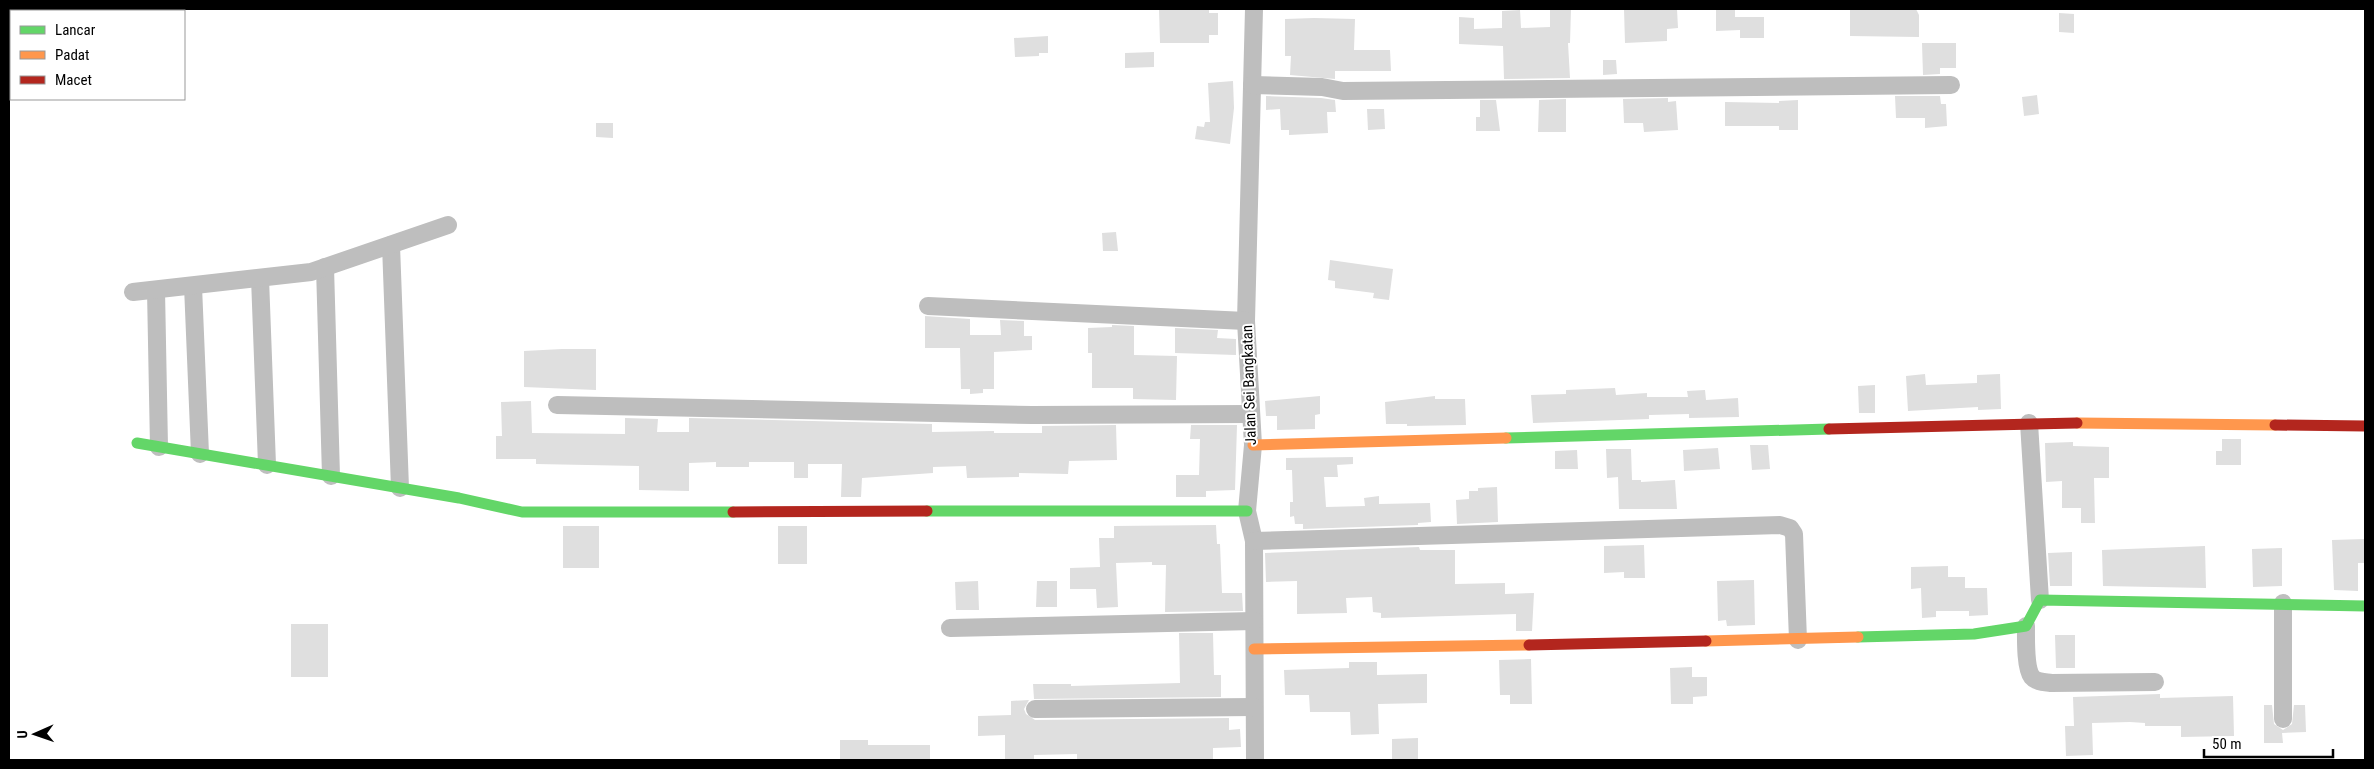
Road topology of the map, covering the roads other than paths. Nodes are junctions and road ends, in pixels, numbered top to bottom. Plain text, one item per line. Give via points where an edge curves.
1 (1254, 9) edge
2 (1252, 85) junction
3 (1951, 85) dead end
4 (448, 225) dead end
5 (391, 245) junction
6 (325, 267) junction
7 (260, 278) junction
8 (193, 286) junction
9 (156, 290) junction
10 (133, 292) dead end
11 (928, 306) dead end
12 (1246, 321) junction
13 (558, 406) dead end
14 (1251, 414) junction
15 (2030, 423) junction
16 (2365, 426) edge
17 (137, 443) dead end
18 (1253, 445) junction
19 (159, 447) junction
20 (200, 454) junction
21 (267, 465) junction
22 (332, 476) junction
23 (400, 488) junction
24 (1247, 511) junction
25 (1254, 541) junction
26 (2040, 600) junction
27 (2283, 602) junction
28 (2365, 606) edge
29 (1254, 621) junction
30 (2026, 626) junction
31 (950, 628) dead end
32 (1798, 640) junction
33 (1254, 649) junction
34 (2155, 682) dead end
35 (1254, 706) junction
36 (1035, 709) dead end
37 (2283, 719) dead end
38 (1254, 760) edge

1 - 2 street, Jalan Sei Bangkatan
2 - 3 street via 1322,87 1343,91
2 - 12 street, Jalan Sei Bangkatan
4 - 5 street
5 - 6 street
5 - 23 street
6 - 7 street via 311,272
6 - 22 street
7 - 8 street
7 - 21 street
8 - 9 street
8 - 20 street
9 - 10 street
9 - 19 street
11 - 12 street
12 - 14 street, Jalan Sei Bangkatan
13 - 14 street via 1032,415
14 - 18 street, Jalan Sei Bangkatan
15 - 16 street
15 - 18 street
15 - 26 street
17 - 19 street
18 - 24 street, Jalan Sei Bangkatan
19 - 20 street
20 - 21 street
21 - 22 street
22 - 23 street
23 - 24 street via 522,512
24 - 25 street, Jalan Sei Bangkatan
25 - 29 street, Jalan Sei Bangkatan
25 - 32 street via 1780,525 1790,528 1794,534
26 - 27 street
26 - 30 street
27 - 28 street
27 - 37 street
29 - 31 street
29 - 33 street, Jalan Sei Bangkatan
30 - 32 street via 1974,634
30 - 34 street via 2028,668 2032,677 2039,681
32 - 33 street
33 - 35 street, Jalan Sei Bangkatan
35 - 36 street
35 - 38 street, Jalan Sei Bangkatan

